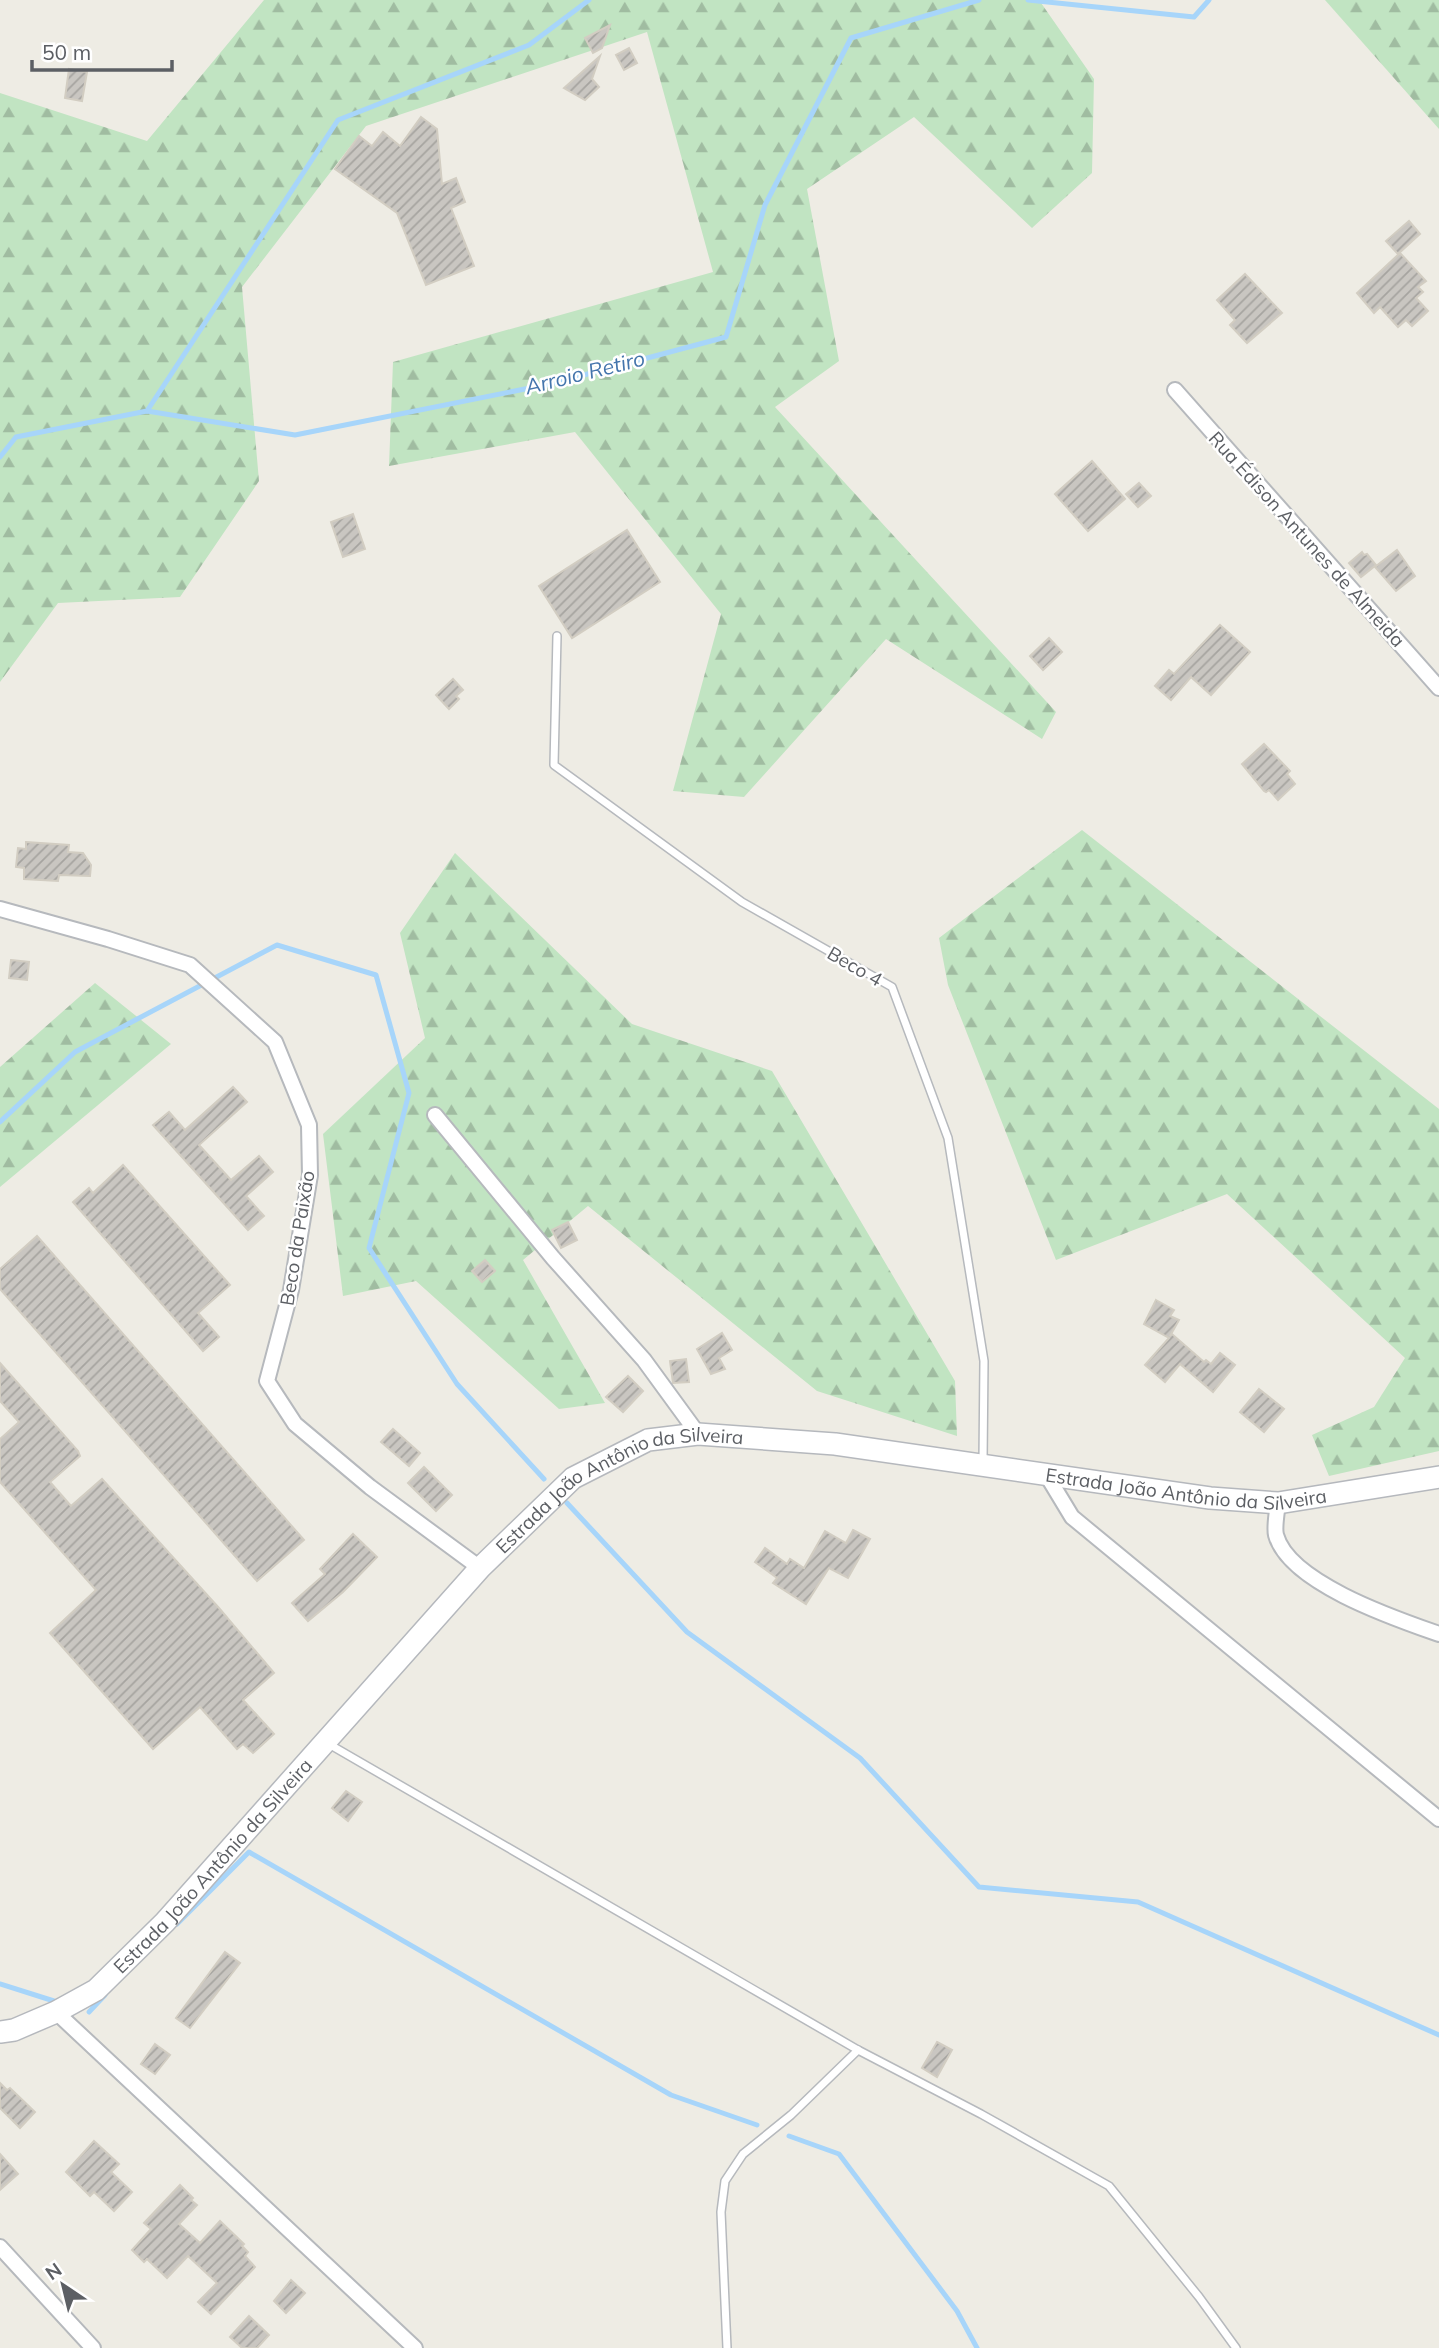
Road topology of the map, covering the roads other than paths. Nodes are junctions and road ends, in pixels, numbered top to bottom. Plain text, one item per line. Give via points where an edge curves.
1 (1175, 390) dead end
2 (557, 636) dead end
3 (1439, 688) edge
4 (0, 909) edge
5 (435, 1115) dead end
6 (698, 1434) junction
7 (983, 1465) junction
8 (1046, 1474) junction
9 (1439, 1477) edge
10 (1278, 1503) junction
11 (480, 1567) junction
12 (1439, 1634) edge
13 (326, 1742) junction
14 (1439, 1819) edge
15 (56, 2012) junction
16 (0, 2032) edge
17 (858, 2050) junction
18 (0, 2247) edge
19 (726, 2336) junction
20 (93, 2348) edge
21 (415, 2348) edge
22 (727, 2348) edge
23 (735, 2348) edge
24 (1236, 2348) edge

1 - 3 street, Rua Édison Antunes de Almeida
2 - 7 lane, Beco 4 via 554,765 742,902 892,987 948,1138 984,1361
4 - 11 street, Beco da Paixão via 190,965 275,1042 309,1125 310,1175 291,1290 267,1381 295,1424 370,1487
5 - 6 street via 644,1360
6 - 7 main road, Estrada João Antônio da Silveira via 835,1444
6 - 11 main road, Estrada João Antônio da Silveira via 648,1440 573,1478
7 - 8 main road, Estrada João Antônio da Silveira
8 - 10 main road, Estrada João Antônio da Silveira
8 - 14 street via 1072,1517
9 - 10 main road, Estrada João Antônio da Silveira
10 - 12 street via 1276,1535 1290,1559 1330,1591
11 - 13 main road, Estrada João Antônio da Silveira
13 - 15 main road, Estrada João Antônio da Silveira via 165,1922 96,1990
13 - 17 lane
15 - 16 main road, Estrada João Antônio da Silveira
15 - 21 street
17 - 19 lane via 743,2154 725,2181 721,2212
17 - 24 lane via 1109,2186
18 - 20 street
19 - 22 lane
19 - 23 lane

